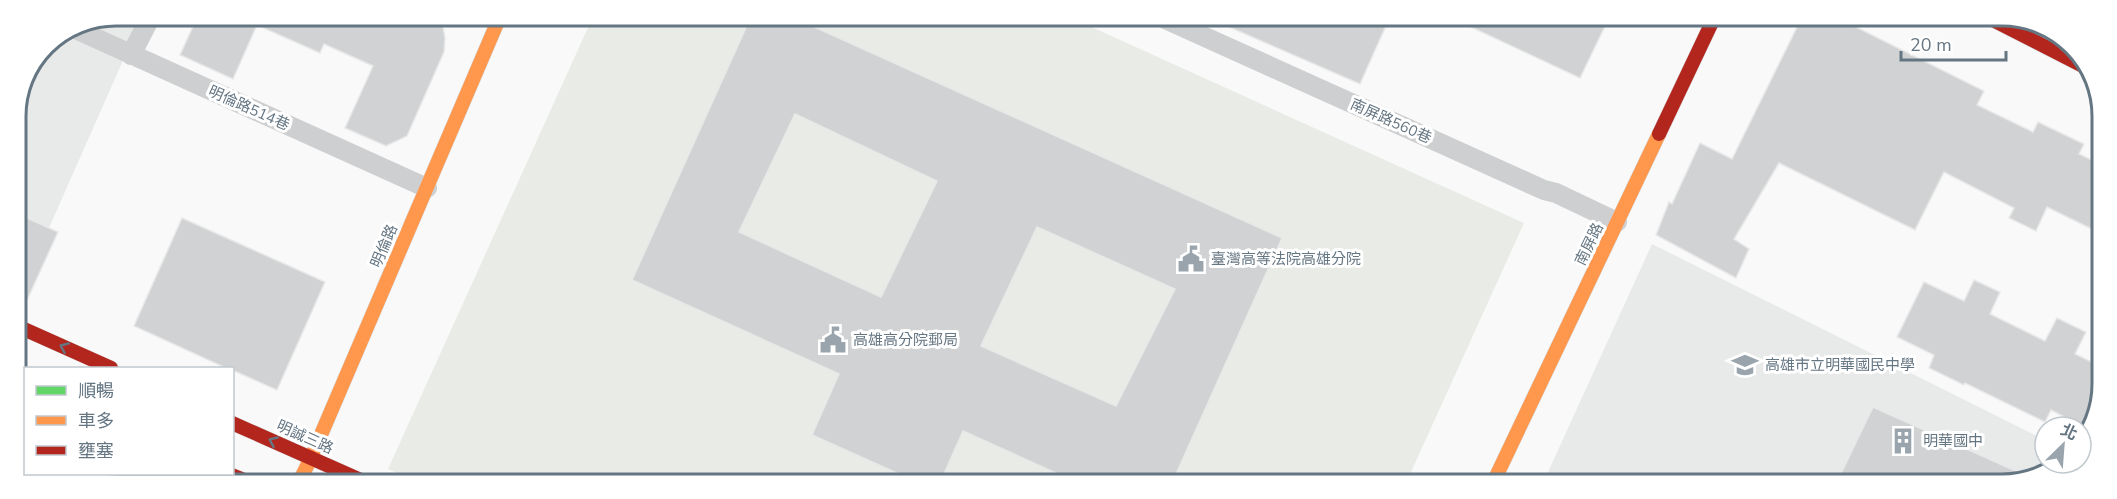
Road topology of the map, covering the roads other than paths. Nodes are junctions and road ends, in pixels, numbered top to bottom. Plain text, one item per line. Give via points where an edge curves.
1 (146, 26) edge
2 (496, 26) edge
3 (1181, 26) edge
4 (1710, 26) edge
5 (2005, 26) edge
6 (82, 32) edge
7 (131, 55) junction
8 (2071, 59) edge
9 (427, 188) junction
10 (1617, 222) junction
11 (26, 331) edge
12 (107, 367) edge
13 (234, 424) edge
14 (311, 458) junction
15 (1498, 473) edge
16 (303, 474) edge
17 (346, 474) edge

1 - 7 lane
2 - 9 street, 明倫路
3 - 10 lane, 南屏路560巷
4 - 10 street, 南屏路
5 - 8 street
6 - 7 lane, 明倫路514巷
7 - 9 lane, 明倫路514巷
9 - 14 street, 明倫路
10 - 15 street, 南屏路
12 -> 11 street
14 -> 13 street, 明誠三路
14 - 16 street, 明倫路
14 - 17 street, 明誠三路

